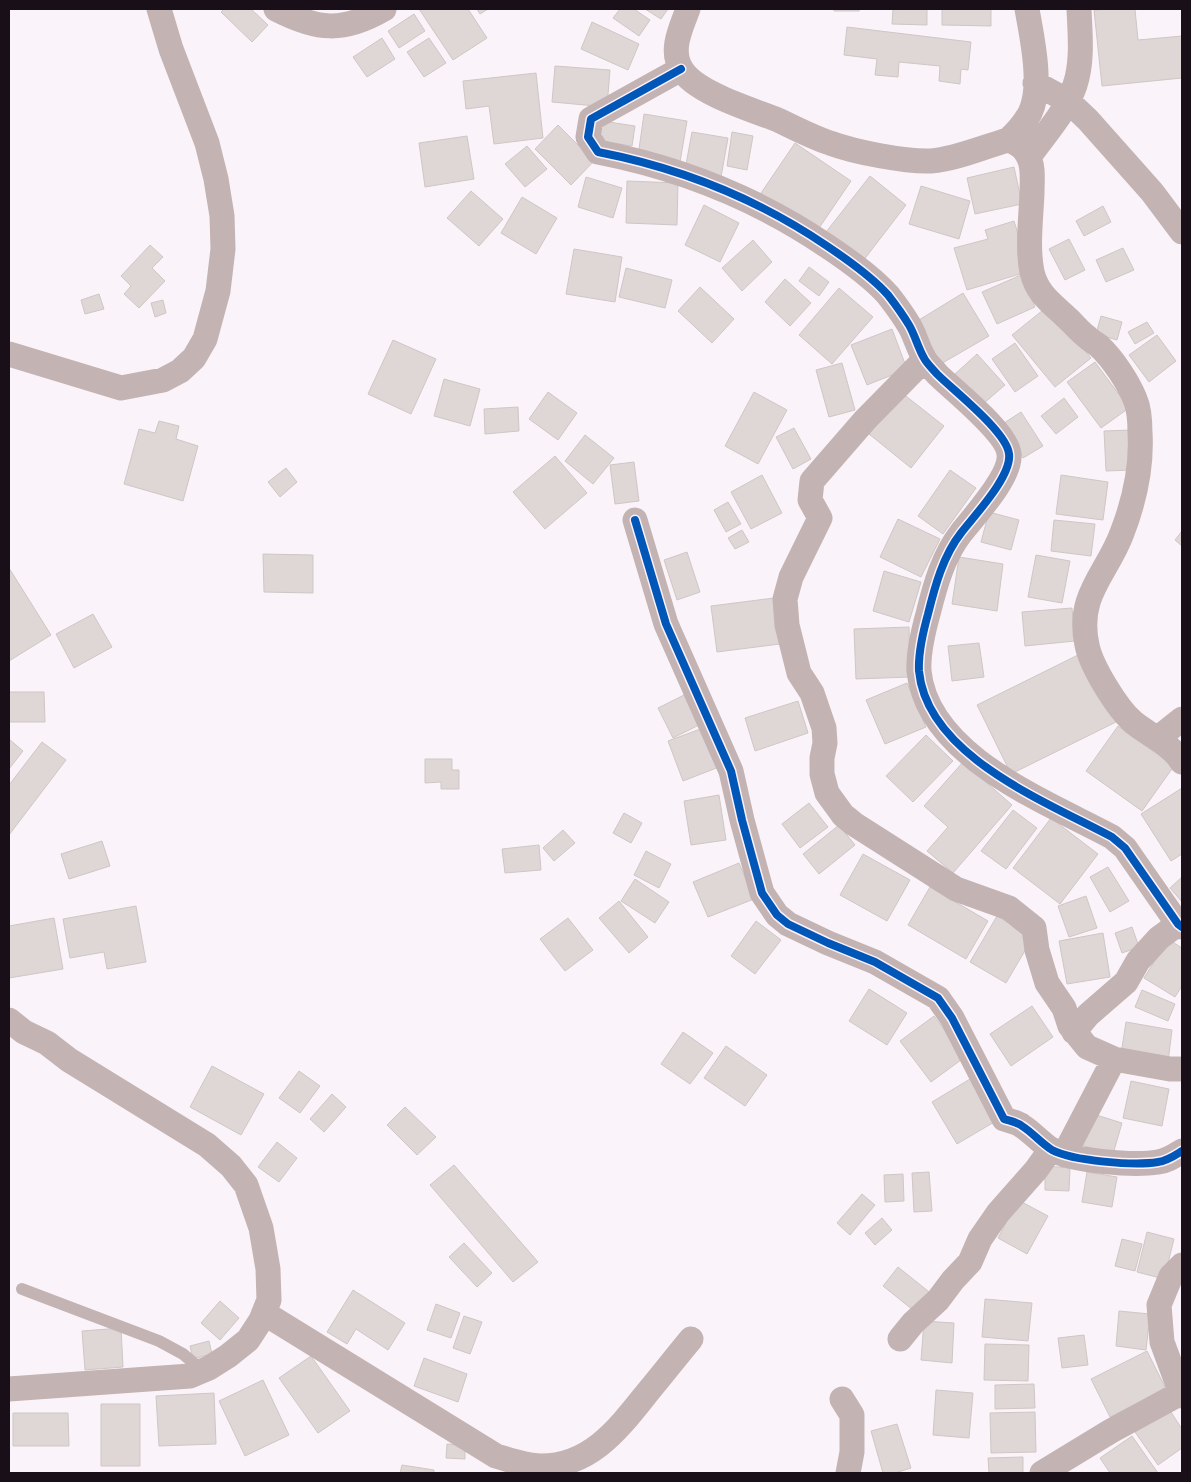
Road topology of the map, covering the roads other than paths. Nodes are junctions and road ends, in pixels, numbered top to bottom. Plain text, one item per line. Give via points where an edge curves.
1 (159, 9) edge
2 (276, 9) edge
3 (688, 9) edge
4 (1027, 9) edge
5 (1079, 9) edge
6 (377, 10) edge
7 (681, 69) junction
8 (1035, 83) junction
9 (1068, 101) junction
10 (1008, 140) junction
11 (1029, 157) junction
12 (1182, 232) edge
13 (9, 354) edge
14 (924, 360) junction
15 (635, 520) dead end
16 (1182, 719) edge
17 (1158, 738) junction
18 (1182, 762) edge
19 (1180, 926) edge
20 (9, 1020) edge
21 (1074, 1032) junction
22 (1114, 1059) junction
23 (1182, 1069) edge
24 (1182, 1151) edge
25 (1057, 1152) junction
26 (1182, 1265) edge
27 (22, 1289) dead end
28 (264, 1312) junction
29 (691, 1339) dead end
30 (900, 1339) dead end
31 (203, 1370) junction
32 (9, 1389) edge
33 (1182, 1394) edge
34 (842, 1399) dead end
35 (848, 1473) edge
36 (1042, 1473) edge

1 - 13 street via 207,143 222,216 223,249 218,291 205,338 194,358 180,371 163,380 121,388
2 - 6 street via 332,27 347,25
3 - 7 street via 676,44
4 - 8 street
5 - 9 street via 1079,68
7 - 10 street via 690,81 723,98 831,144 866,152 930,161
7 - 14 street via 592,119 588,137 598,152 635,159 702,180 798,227 854,265 887,294 910,326
8 - 9 street
8 - 10 street via 1030,112 1022,127
9 - 11 street
9 - 12 street via 1109,142
10 - 11 street via 1022,147
11 - 17 street via 1032,168 1030,250 1037,289 1100,347 1123,376 1136,401 1140,442 1132,502 1122,534 1087,601 1084,622 1087,646 1112,697 1133,722
14 - 19 street via 975,407 1009,452 1009,463 1002,478 958,536 938,575 922,636 919,670 925,696 949,736 975,758 1016,787 1112,837 1125,848
14 - 21 street via 865,420 812,482 810,500 820,518 791,576 785,599 787,625 800,673 812,693 824,728 822,774 827,793 854,824 956,889 1008,908 1034,928 1047,983 1064,1008
15 - 25 street via 666,624 732,771 756,876 769,906 788,924 875,962 938,998 952,1018 1004,1119 1021,1125
16 - 17 street
17 - 18 street
19 - 21 street via 1159,938 1126,982 1088,1015
20 - 28 street via 208,1145 231,1166 246,1185 262,1228 269,1300
21 - 22 street via 1087,1047
22 - 23 street
22 - 25 street
24 - 25 street via 1157,1163 1084,1159
25 - 30 street via 1036,1170 998,1213 980,1239 970,1262
26 - 33 street via 1171,1276 1159,1305 1162,1342
27 - 31 lane via 159,1341
28 - 29 street via 496,1456 540,1466 562,1464 580,1457 616,1432
28 - 31 street via 248,1340
31 - 32 street via 190,1376
33 - 36 street via 1111,1431
34 - 35 street via 852,1415 852,1452

